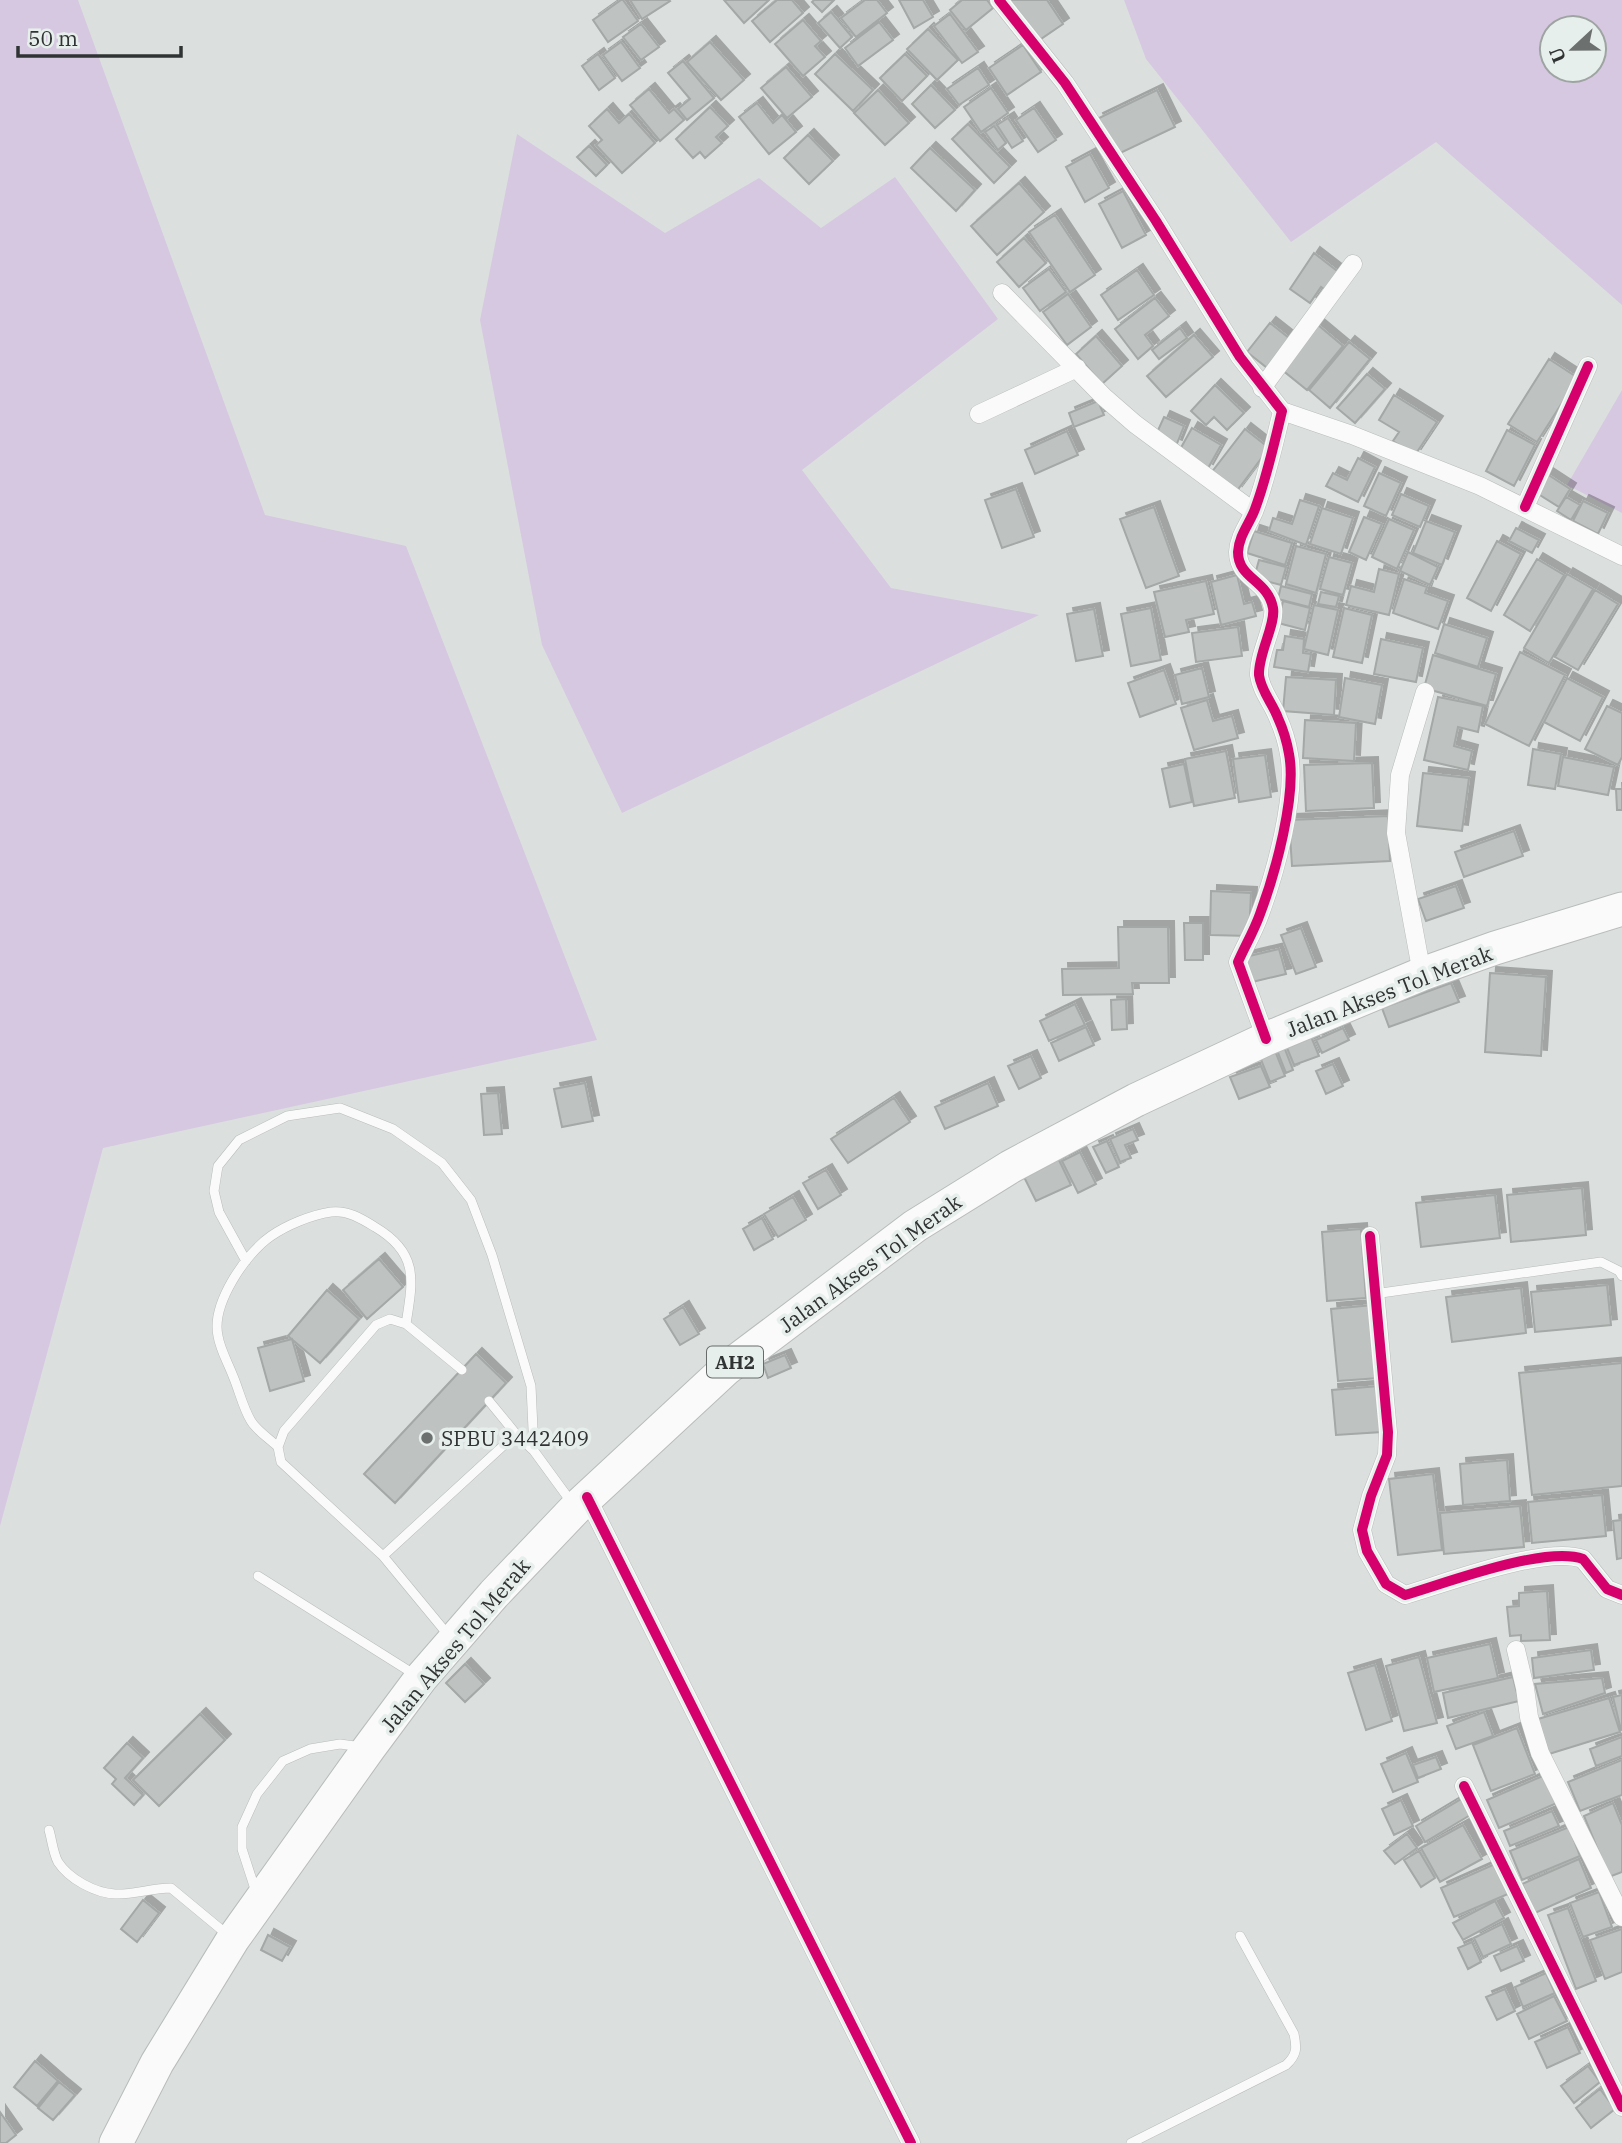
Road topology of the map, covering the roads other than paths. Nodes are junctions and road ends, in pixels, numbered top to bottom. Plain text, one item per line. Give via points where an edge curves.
1 (999, 0) edge
2 (1353, 264) dead end
3 (1002, 293) dead end
4 (1588, 366) dead end
5 (1077, 368) junction
6 (1262, 388) junction
7 (1282, 411) junction
8 (979, 414) dead end
9 (1525, 507) junction
10 (1255, 512) junction
11 (1622, 556) edge
12 (1425, 692) dead end
13 (1622, 909) edge
14 (1422, 974) junction
15 (1266, 1039) junction
16 (1370, 1236) dead end
17 (246, 1261) junction
18 (1622, 1276) edge
19 (1374, 1294) junction
20 (406, 1324) junction
21 (462, 1370) dead end
22 (489, 1401) dead end
23 (516, 1434) junction
24 (278, 1447) junction
25 (534, 1451) junction
26 (582, 1503) junction
27 (383, 1556) junction
28 (258, 1576) dead end
29 (1622, 1595) edge
30 (453, 1640) junction
31 (1516, 1650) dead end
32 (421, 1678) junction
33 (369, 1748) junction
34 (1464, 1786) dead end
35 (49, 1830) dead end
36 (260, 1903) junction
37 (1622, 1917) edge
38 (1240, 1936) dead end
39 (233, 1939) junction
40 (1622, 2106) edge
41 (116, 2143) edge
42 (911, 2143) edge
43 (1131, 2143) edge

1 - 6 street via 1065,83
2 - 6 street
3 - 5 street
4 - 9 street
5 - 8 street
5 - 10 street via 1135,424
6 - 7 street
7 - 9 street
7 - 10 street
9 - 11 street
10 - 15 street via 1238,553 1246,573 1269,594 1273,607 1259,676 1289,754 1292,791 1269,889 1238,962
12 - 14 street via 1400,775 1396,833
13 - 14 highway, Jalan Akses Tol Merak / AH2
14 - 15 highway, Jalan Akses Tol Merak / AH2
15 - 26 highway, Jalan Akses Tol Merak / AH2 via 1083,1127 915,1226 727,1368
16 - 19 street
17 - 20 lane via 285,1227 332,1212 354,1214 405,1252 412,1284
17 - 24 lane via 227,1289 217,1335 251,1422
17 - 25 lane via 219,1212 214,1191 218,1166 239,1140 287,1116 340,1108 393,1129 442,1163 471,1200 531,1386
18 - 19 lane via 1601,1262
19 - 29 street via 1387,1455 1362,1530 1367,1551 1386,1584 1405,1595 1533,1558 1564,1555 1583,1559 1607,1589
20 - 21 lane
20 - 24 lane via 390,1318 376,1325 284,1432
22 - 23 lane
23 - 25 lane
23 - 27 lane
24 - 27 lane via 281,1462
25 - 26 lane
26 - 30 highway, Jalan Akses Tol Merak / AH2
26 - 42 street
27 - 30 lane
28 - 32 lane
30 - 32 highway, Jalan Akses Tol Merak / AH2
31 - 37 street via 1540,1753
32 - 33 highway, Jalan Akses Tol Merak / AH2
33 - 36 highway, Jalan Akses Tol Merak / AH2
33 - 36 lane via 340,1744 283,1760 257,1794 242,1827 242,1849
34 - 40 street
35 - 39 lane via 57,1860 81,1882 115,1894 171,1888
36 - 39 highway, Jalan Akses Tol Merak / AH2
38 - 43 lane via 1294,2034 1294,2057
39 - 41 highway, Jalan Akses Tol Merak / AH2 via 157,2063

